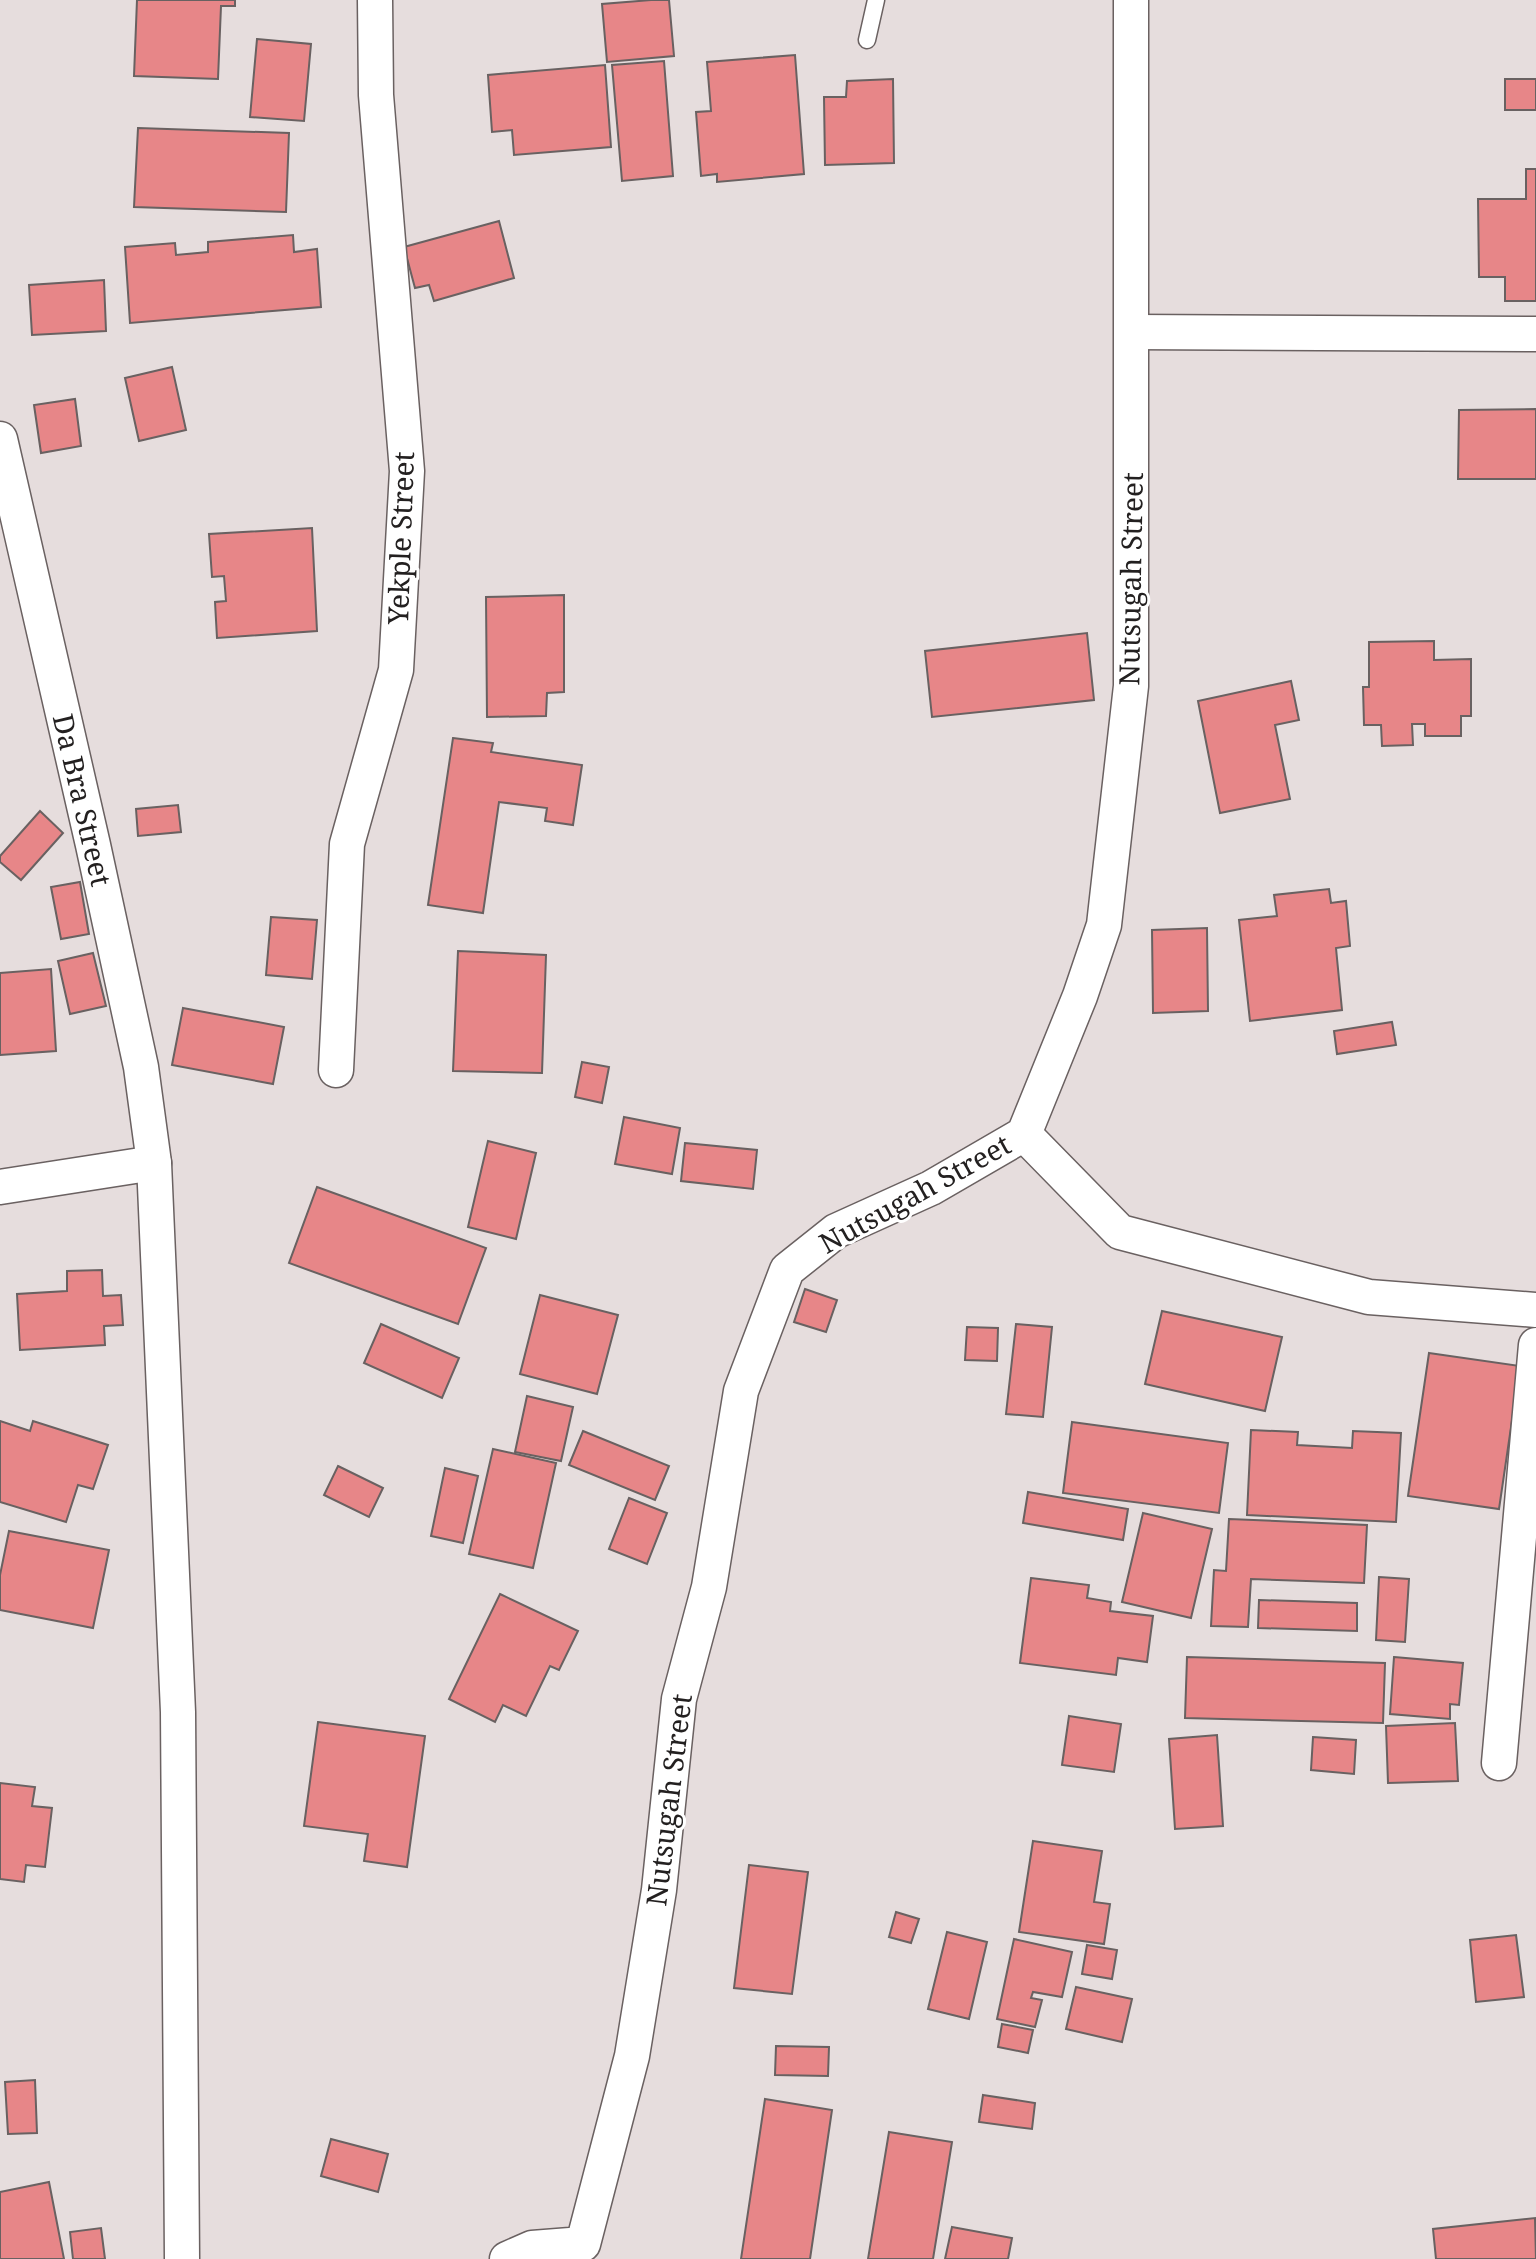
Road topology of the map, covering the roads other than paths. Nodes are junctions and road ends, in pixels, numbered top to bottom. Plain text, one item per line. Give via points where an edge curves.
1 (375, 0) edge
2 (876, 0) edge
3 (1131, 0) edge
4 (867, 40) dead end
5 (1132, 332) junction
6 (1536, 334) edge
7 (0, 439) edge
8 (336, 1070) dead end
9 (1024, 1134) junction
10 (154, 1163) junction
11 (0, 1187) edge
12 (1536, 1310) edge
13 (1536, 1345) edge
14 (1499, 1763) dead end
15 (584, 2251) edge
16 (182, 2259) edge
17 (507, 2259) edge

1 - 8 street, Yekple Street via 376,95 407,471 396,670 347,844
2 - 4 lane
3 - 5 street, Nutsugah Street
5 - 6 street
5 - 9 street, Nutsugah Street via 1131,686 1108,898 1080,996
7 - 10 street, Da Bra Street via 141,1067
9 - 12 street via 1120,1232 1369,1297
9 - 15 street, Nutsugah Street via 931,1188 836,1231 787,1270 741,1391 709,1587 679,1699 659,1890 632,2056
10 - 11 street
10 - 16 street, Da Bra Street via 178,1712
13 - 14 street
15 - 17 street, Nutsugah Street via 532,2248

